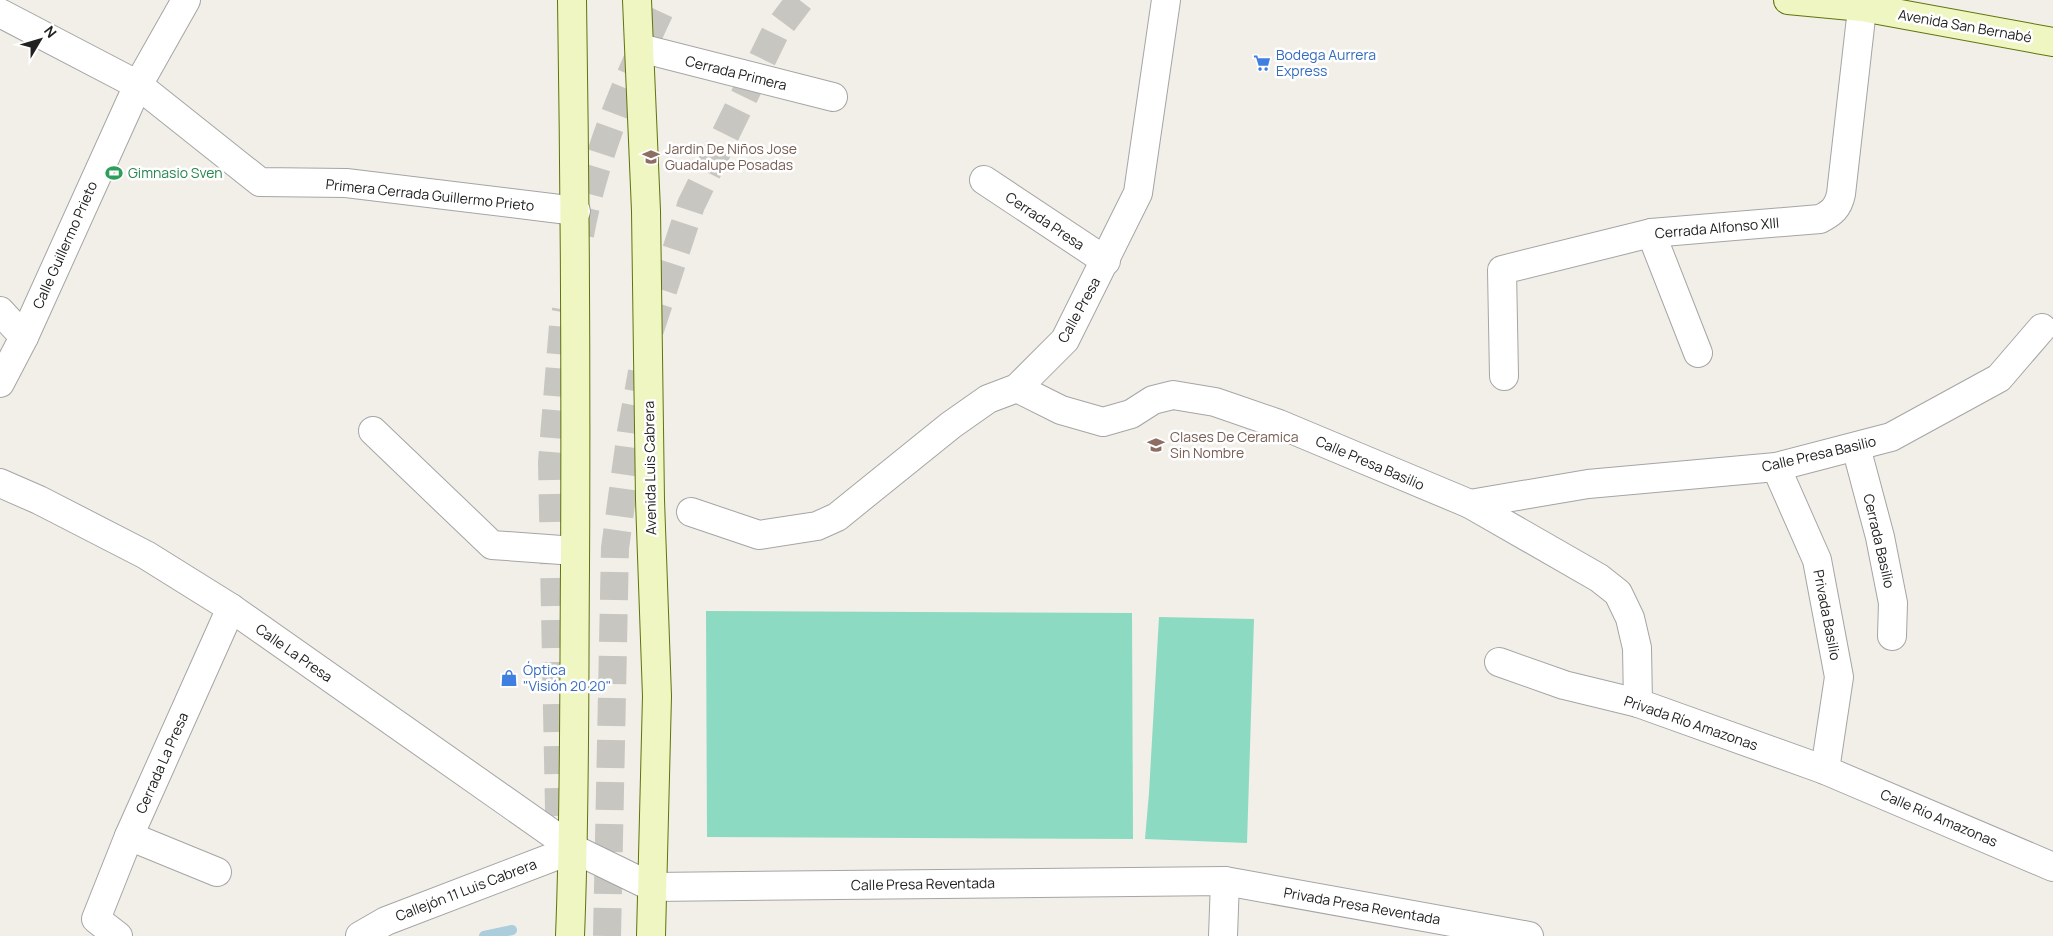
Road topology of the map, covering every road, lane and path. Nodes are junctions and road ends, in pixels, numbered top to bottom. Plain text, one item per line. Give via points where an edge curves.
1 (186, 0) edge
2 (572, 0) edge
3 (637, 0) edge
4 (1166, 0) edge
5 (1788, 0) edge
6 (1863, 4) edge
7 (0, 13) edge
8 (2053, 42) edge
9 (640, 48) junction
10 (138, 85) junction
11 (833, 97) dead end
12 (984, 180) dead end
13 (576, 211) junction
14 (1651, 233) junction
15 (1106, 261) junction
16 (0, 311) edge
17 (2042, 328) dead end
18 (24, 336) junction
19 (1698, 353) dead end
20 (1504, 376) dead end
21 (0, 383) edge
22 (1017, 388) junction
23 (373, 431) dead end
24 (1856, 447) junction
25 (1776, 467) junction
26 (0, 483) edge
27 (1470, 504) junction
28 (691, 512) dead end
29 (575, 551) junction
30 (230, 608) junction
31 (1892, 636) dead end
32 (1499, 662) dead end
33 (1638, 703) junction
34 (1825, 770) junction
35 (129, 836) junction
36 (574, 849) junction
37 (2053, 866) edge
38 (217, 872) dead end
39 (1225, 881) junction
40 (652, 887) junction
41 (118, 936) edge
42 (360, 936) edge
43 (570, 936) edge
44 (651, 936) edge
45 (1223, 936) edge
46 (1529, 936) edge

1 - 10 street, Calle Guillermo Prieto
2 - 13 main road
3 - 9 main road, Avenida Luis Cabrera
4 - 15 street, Calle Presa via 1138,193
5 - 6 main road, Avenida San Bernabé
6 - 8 main road, Avenida San Bernabé
6 - 14 street, Cerrada Alfonso XIII via 1841,194 1832,213 1820,219
7 - 10 street, Primera Cerrada Guillermo Prieto
9 - 11 street, Cerrada Primera
9 - 40 main road, Avenida Luis Cabrera via 657,696
10 - 13 street, Primera Cerrada Guillermo Prieto via 260,182 346,183
10 - 18 street, Calle Guillermo Prieto
12 - 15 street, Cerrada Presa
13 - 29 main road
14 - 19 street
14 - 20 street, Cerrada Alfonso XIII via 1502,270
15 - 22 street, Calle Presa via 1065,340
16 - 18 street
17 - 24 street, Calle Presa Basilio via 1998,378 1891,437
18 - 21 street, Calle Guillermo Prieto
22 - 27 street, Calle Presa Basilio via 1061,410 1103,422 1131,414 1153,400 1173,395 1215,402 1278,424
22 - 28 street, Calle Presa via 988,399 951,424 837,517 817,526 759,535
23 - 29 street via 492,546
24 - 25 street, Calle Presa Basilio
24 - 31 street, Cerrada Basilio via 1880,537 1893,603
25 - 27 street, Calle Presa Basilio via 1588,484
25 - 34 street, Privada Basilio via 1817,560 1839,677
26 - 30 street, Calle La Presa via 146,554
27 - 33 street, Calle Presa Basilio via 1590,573 1618,593 1630,618 1637,648
29 - 36 main road
30 - 35 street, Cerrada La Presa
30 - 36 street, Calle La Presa
32 - 33 street, Privada Río Amazonas via 1564,685
33 - 34 street, Privada Río Amazonas
34 - 37 street, Calle Río Amazonas
35 - 38 street
35 - 41 street, Cerrada La Presa via 96,919
36 - 40 street, Calle Presa Reventada
36 - 42 street, Callejón 11 Luis Cabrera via 386,921
36 - 43 main road
39 - 40 street, Calle Presa Reventada
39 - 45 street
39 - 46 street, Privada Presa Reventada
40 - 44 main road, Avenida Luis Cabrera

